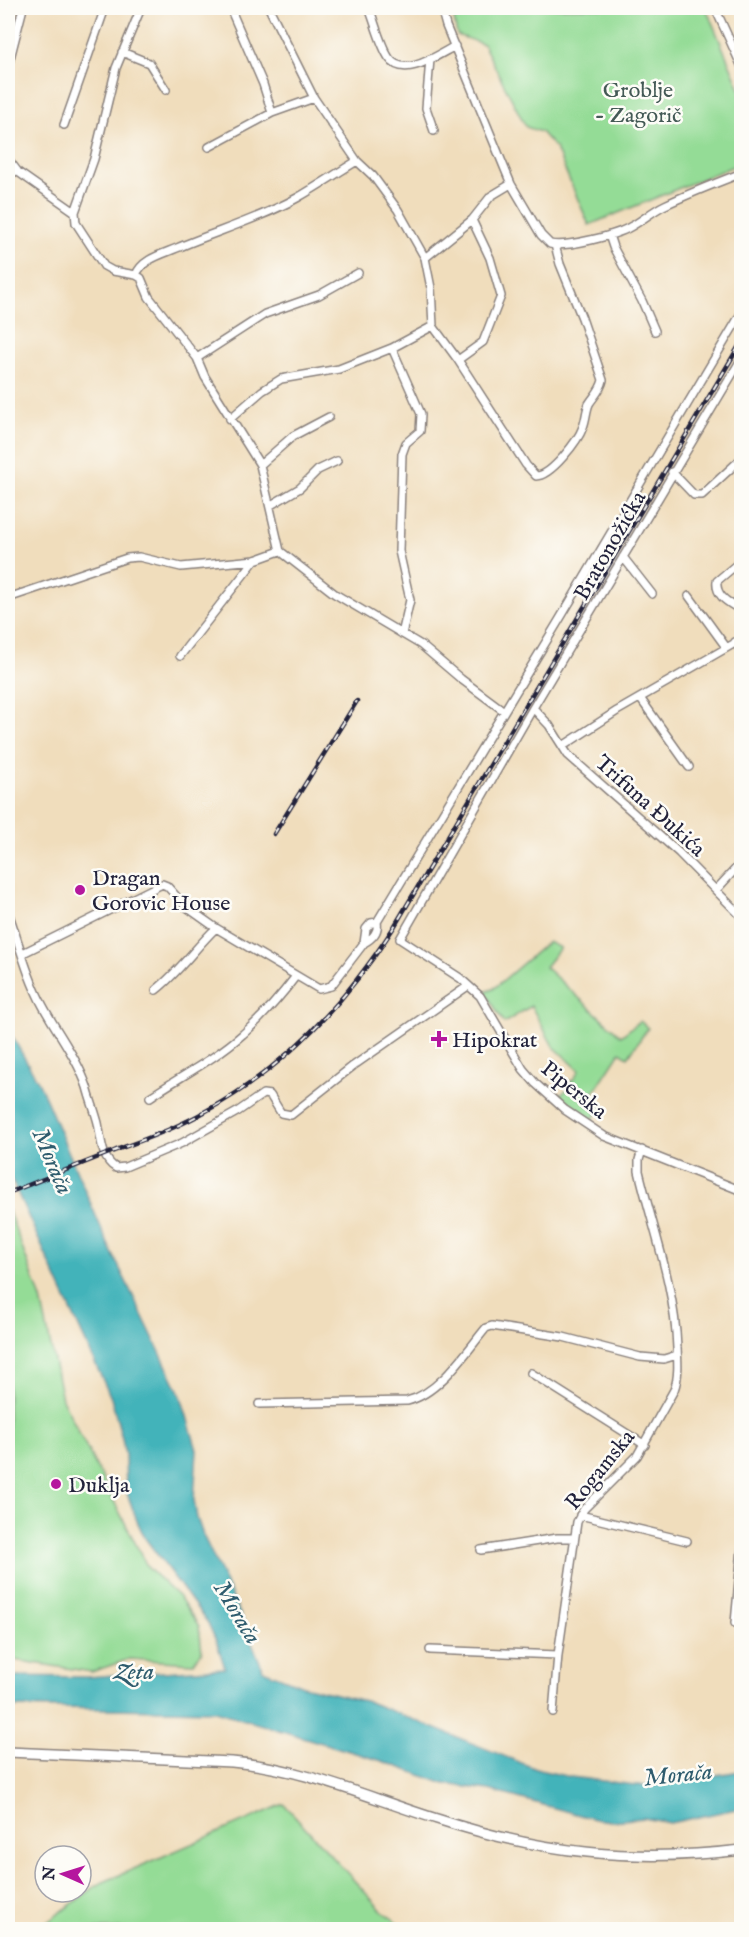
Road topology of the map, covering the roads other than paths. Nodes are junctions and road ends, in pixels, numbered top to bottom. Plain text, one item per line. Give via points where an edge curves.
1 (23, 8) edge
2 (105, 8) edge
3 (141, 8) edge
4 (230, 8) edge
5 (269, 8) edge
6 (441, 8) edge
7 (715, 8) edge
8 (370, 14) dead end
9 (454, 46) junction
10 (122, 52) junction
11 (430, 59) junction
12 (8, 66) edge
13 (741, 67) edge
14 (166, 90) dead end
15 (314, 98) junction
16 (272, 113) junction
17 (63, 125) dead end
18 (434, 131) dead end
19 (209, 147) dead end
20 (8, 159) edge
21 (357, 161) junction
22 (741, 173) edge
23 (511, 184) junction
24 (75, 212) junction
25 (472, 220) junction
26 (609, 235) junction
27 (555, 245) junction
28 (425, 258) junction
29 (358, 273) dead end
30 (136, 275) junction
31 (741, 312) edge
32 (433, 326) junction
33 (655, 331) dead end
34 (392, 348) junction
35 (197, 358) junction
36 (741, 358) edge
37 (458, 360) junction
38 (329, 417) dead end
39 (230, 418) junction
40 (741, 459) edge
41 (337, 460) dead end
42 (260, 465) junction
43 (672, 472) junction
44 (270, 505) junction
45 (280, 551) junction
46 (623, 557) junction
47 (255, 560) junction
48 (741, 560) edge
49 (652, 594) dead end
50 (689, 596) dead end
51 (8, 598) edge
52 (741, 611) edge
53 (402, 634) junction
54 (738, 640) edge
55 (726, 647) junction
56 (741, 651) edge
57 (180, 656) dead end
58 (640, 698) junction
59 (533, 708) junction
60 (504, 711) junction
61 (563, 746) junction
62 (689, 767) dead end
63 (741, 862) edge
64 (716, 890) junction
65 (8, 912) edge
66 (741, 915) edge
67 (216, 928) junction
68 (23, 954) junction
69 (296, 976) junction
70 (468, 986) junction
71 (156, 990) dead end
72 (150, 1097) dead end
73 (642, 1150) junction
74 (741, 1191) edge
75 (677, 1355) junction
76 (531, 1373) dead end
77 (259, 1404) dead end
78 (645, 1444) junction
79 (580, 1515) junction
80 (573, 1538) junction
81 (687, 1541) dead end
82 (741, 1548) edge
83 (481, 1550) dead end
84 (735, 1623) dead end
85 (430, 1650) dead end
86 (558, 1655) junction
87 (552, 1712) dead end
88 (8, 1752) edge
89 (741, 1850) edge

1 - 12 street
2 - 17 street
3 - 10 street
4 - 16 street
5 - 15 street
6 - 9 street
7 - 13 street
8 - 11 street via 394,62 408,67
9 - 11 street
9 - 23 street
10 - 14 street via 149,63
10 - 24 street via 94,159
11 - 18 street via 426,108
15 - 16 street
15 - 21 street
16 - 19 street
20 - 24 street via 18,172
21 - 28 street via 398,210
21 - 30 street via 296,198 148,260
22 - 26 street via 672,202
23 - 25 street via 491,196
23 - 27 street via 543,238
24 - 30 street via 76,223 104,266
25 - 28 street
25 - 37 street via 490,258 501,296 483,342
26 - 27 street
26 - 33 street
27 - 37 street via 603,380 576,440 548,473 534,475
28 - 32 street
29 - 35 street via 319,295 265,314
30 - 35 street
31 - 60 street
32 - 34 street
32 - 37 street
34 - 39 street via 339,369 281,379
34 - 53 street via 421,414 422,425 406,442 402,454 399,551 410,600
35 - 39 street
36 - 43 street, Bratonožićka
38 - 42 street via 293,436
39 - 42 street
40 - 43 street via 702,495 694,495
41 - 44 street
42 - 44 street
43 - 46 street, Bratonožićka
44 - 45 street
45 - 47 street
45 - 53 street via 335,594
46 - 49 street
46 - 59 street, Bratonožićka
47 - 51 street via 181,567 127,558
47 - 57 street
48 - 52 street via 717,581 716,588
50 - 55 street
53 - 60 street
54 - 55 street
54 - 56 street
55 - 58 street
58 - 61 street
58 - 62 street
59 - 61 street
59 - 70 street, Piperska via 398,938
60 - 69 street via 377,922 366,929 364,943 338,979 319,989
61 - 64 street, Trifuna Đukića via 568,755 680,853
63 - 64 street
64 - 66 street, Trifuna Đukića
65 - 68 street
67 - 68 street via 162,884
67 - 69 street
67 - 71 street
68 - 70 street via 43,1006 81,1070 102,1145 110,1164 116,1168 182,1143 263,1094 270,1095 281,1113 291,1114
69 - 72 street via 243,1034
70 - 73 street, Piperska via 480,996 523,1069 547,1094 604,1136
73 - 74 street, Piperska
73 - 75 street, Rogamska via 639,1171 672,1296
75 - 77 street via 664,1359 640,1357 563,1337 492,1326 486,1328 440,1382 416,1399
75 - 78 street, Rogamska via 676,1384
76 - 78 street
78 - 79 street, Rogamska
79 - 80 street, Rogamska
79 - 81 street
80 - 83 street
80 - 86 street, Rogamska
82 - 84 street
85 - 86 street
86 - 87 street, Rogamska
88 - 89 main road via 269,1767 464,1828 573,1851 654,1856

